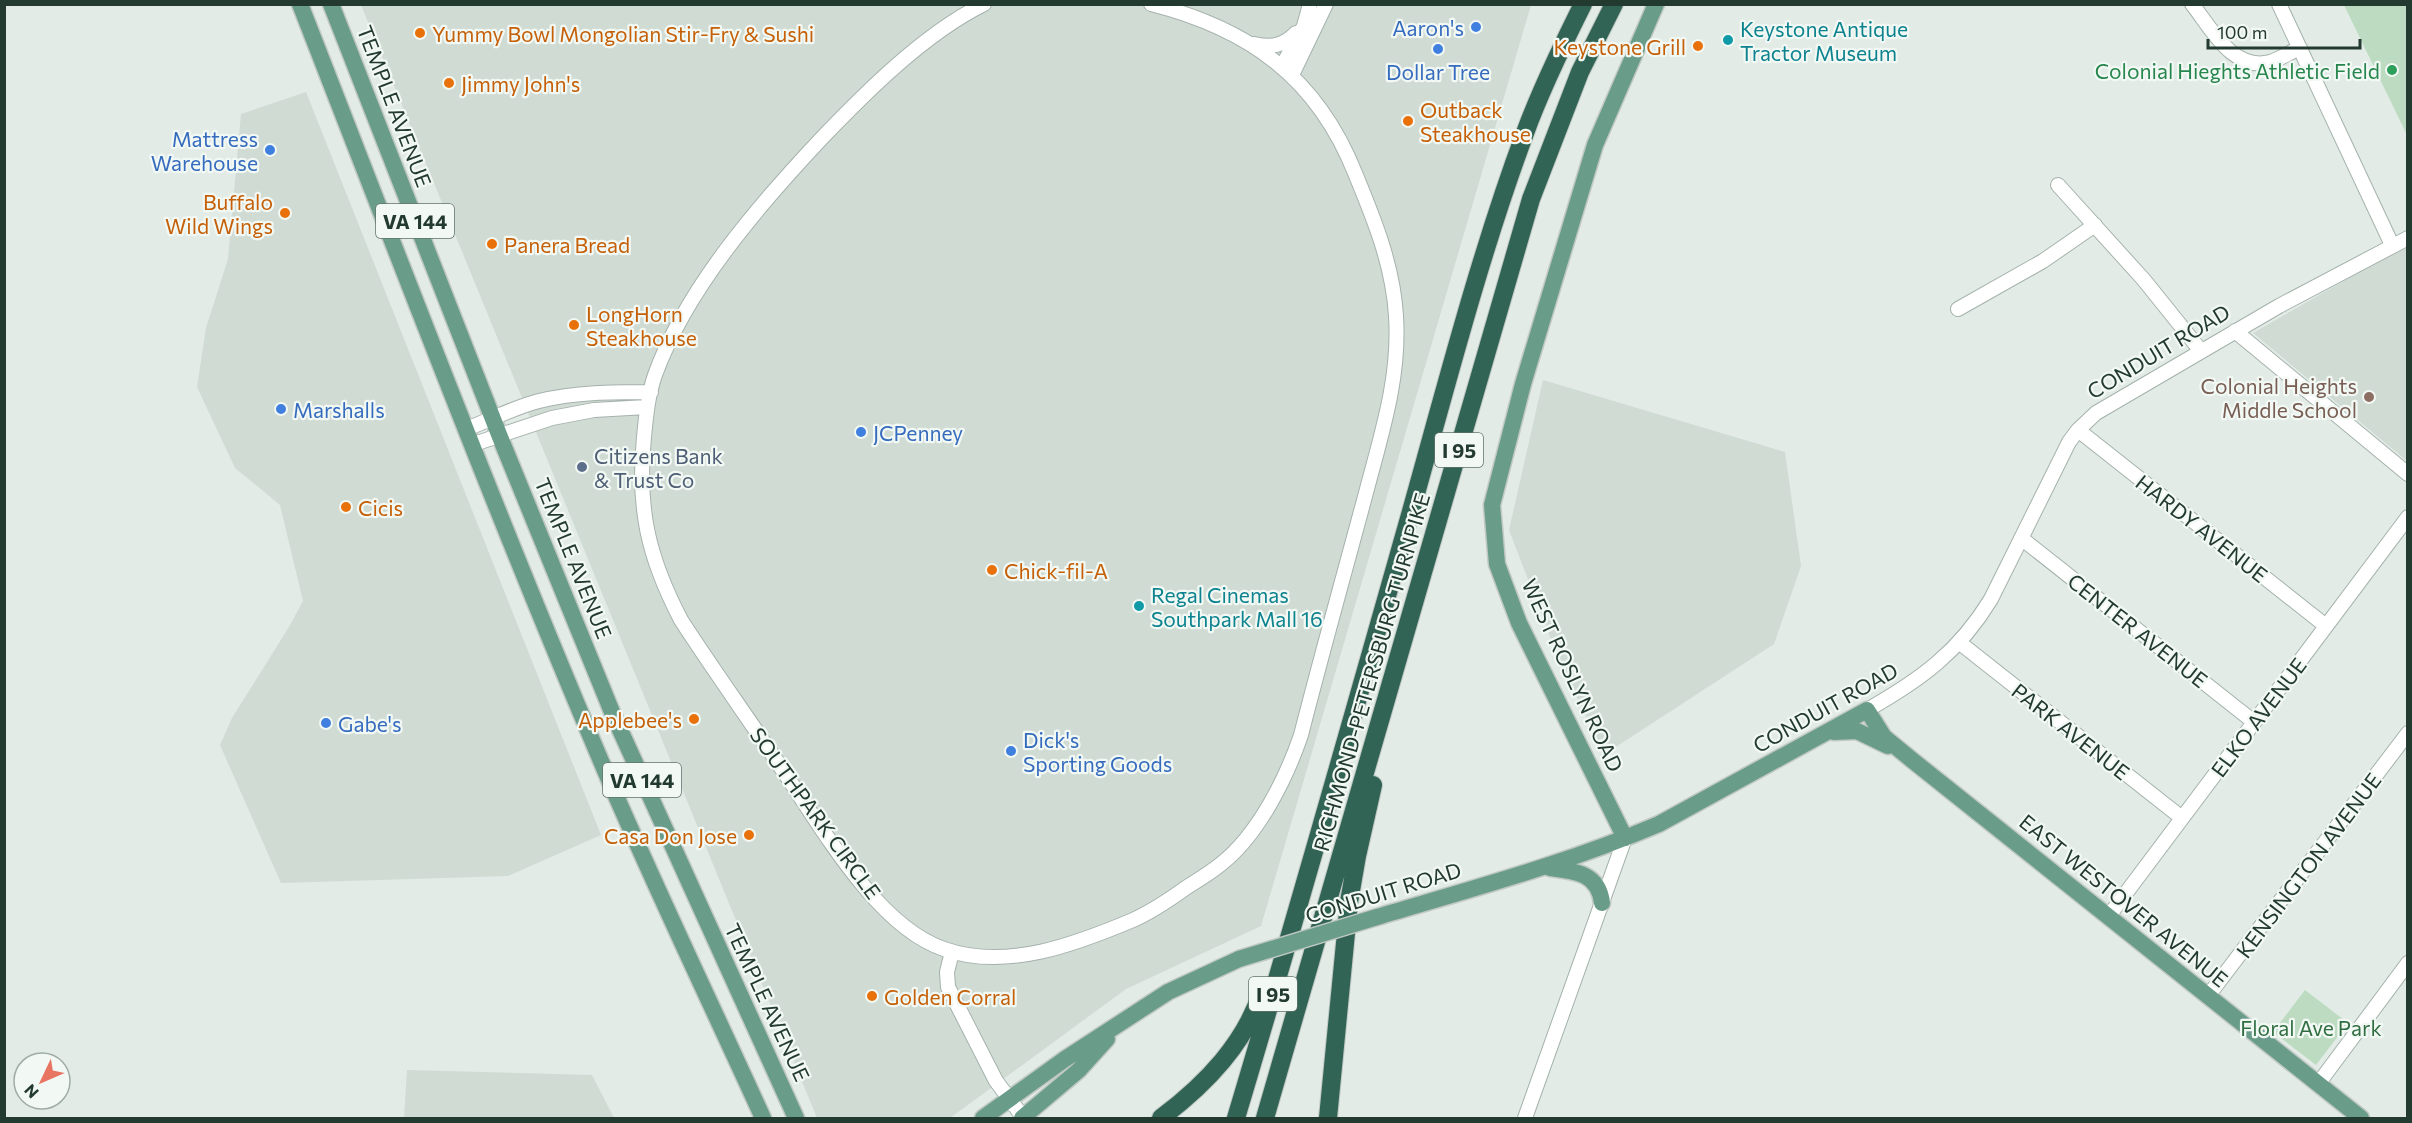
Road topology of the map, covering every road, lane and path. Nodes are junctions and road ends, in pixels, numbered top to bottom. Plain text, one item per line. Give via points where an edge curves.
1 (300, 4) edge
2 (332, 4) edge
3 (984, 4) edge
4 (1151, 4) edge
5 (1310, 4) edge
6 (1326, 4) edge
7 (1583, 4) edge
8 (1614, 4) edge
9 (1656, 4) edge
10 (2192, 4) edge
11 (2279, 4) edge
12 (1304, 26) junction
13 (1246, 42) junction
14 (2300, 48) junction
15 (1282, 66) junction
16 (1292, 75) junction
17 (2058, 185) dead end
18 (2095, 225) junction
19 (2408, 238) edge
20 (2392, 245) junction
21 (1959, 309) dead end
22 (2235, 331) junction
23 (2201, 351) junction
24 (651, 392) junction
25 (647, 407) junction
26 (494, 419) junction
27 (466, 429) junction
28 (2078, 430) junction
29 (500, 436) junction
30 (471, 445) junction
31 (2408, 474) edge
32 (2408, 517) edge
33 (2022, 538) junction
34 (2326, 626) junction
35 (1960, 643) junction
36 (1399, 659) junction
37 (1867, 710) junction
38 (2254, 722) junction
39 (1827, 732) junction
40 (2408, 733) edge
41 (1912, 760) junction
42 (2182, 818) junction
43 (1625, 838) junction
44 (1540, 867) junction
45 (1310, 870) junction
46 (1602, 903) junction
47 (2109, 917) junction
48 (952, 952) junction
49 (2408, 963) edge
50 (2208, 996) junction
51 (1122, 1023) junction
52 (2318, 1084) junction
53 (1010, 1100) junction
54 (1022, 1118) edge
55 (2359, 1118) edge
56 (763, 1119) edge
57 (796, 1119) edge
58 (983, 1119) edge
59 (1161, 1119) edge
60 (1236, 1119) edge
61 (1266, 1119) edge
62 (1328, 1119) edge
63 (1525, 1119) edge

1 - 27 main road, VA 144
2 - 26 main road, TEMPLE AVENUE / VA 144
3 - 24 street, SOUTHPARK CIRCLE via 964,14 884,77 780,184 695,297 668,343
4 - 13 street
5 - 12 street
6 - 16 street
7 - 45 highway, RICHMOND-PETERSBURG TURNPIKE / I 95 via 1526,130 1501,201
8 - 36 highway, RICHMOND-PETERSBURG TURNPIKE / I 95 via 1580,72 1531,199
9 - 43 main road, WEST ROSLYN ROAD via 1595,145 1523,384 1492,505 1497,564 1519,623
10 - 14 street via 2241,60 2271,62
11 - 14 street
12 - 13 street via 1280,45
12 - 15 street
13 - 15 street, SOUTHPARK CIRCLE
14 - 20 street
15 - 16 street, SOUTHPARK CIRCLE
16 - 48 street, SOUTHPARK CIRCLE via 1317,102 1344,146 1384,247 1396,322 1387,415 1294,754 1274,797 1241,844 1222,864 1155,910 1099,933 1027,955 993,958
17 - 18 street
18 - 21 street via 2043,261
18 - 23 street
19 - 20 street, CONDUIT ROAD
20 - 22 street, CONDUIT ROAD
22 - 23 street, CONDUIT ROAD
22 - 31 street
23 - 28 street, CONDUIT ROAD via 2096,413
24 - 25 street, SOUTHPARK CIRCLE
24 - 26 street via 563,396 537,401
25 - 29 street via 594,410 552,418
25 - 48 street, SOUTHPARK CIRCLE via 640,475 643,506 657,567 681,620 855,875 907,927 935,946
26 - 27 street
26 - 29 main road, TEMPLE AVENUE / VA 144
27 - 30 main road, VA 144
28 - 33 street, CONDUIT ROAD
28 - 34 street, HARDY AVENUE
29 - 30 street
29 - 57 main road, TEMPLE AVENUE / VA 144 via 612,712
30 - 56 main road, VA 144 via 600,757
32 - 34 street, ELKO AVENUE
33 - 35 street, CONDUIT ROAD via 1991,600
33 - 38 street, CENTER AVENUE
34 - 38 street, ELKO AVENUE
35 - 37 street, CONDUIT ROAD via 1921,678
35 - 42 street, PARK AVENUE
36 - 61 highway, RICHMOND-PETERSBURG TURNPIKE / I 95
36 - 62 highway via 1349,902
37 - 39 main road, CONDUIT ROAD
37 - 41 main road, EAST WESTOVER AVENUE via 1884,737
38 - 42 street, ELKO AVENUE
39 - 41 main road via 1862,732
39 - 43 main road, CONDUIT ROAD via 1659,824
40 - 50 street, KENSINGTON AVENUE
41 - 47 main road, EAST WESTOVER AVENUE
42 - 47 street, ELKO AVENUE
43 - 44 main road, CONDUIT ROAD
43 - 46 street
44 - 46 main road via 1586,875 1598,888
44 - 51 main road, CONDUIT ROAD, bridge via 1239,959 1168,992
45 - 59 highway via 1286,912 1251,1020 1216,1070
45 - 60 highway, RICHMOND-PETERSBURG TURNPIKE / I 95
46 - 63 street
47 - 50 main road, EAST WESTOVER AVENUE
48 - 53 street via 948,987 978,1050
49 - 52 street
50 - 52 main road, EAST WESTOVER AVENUE
51 - 53 main road, CONDUIT ROAD
51 - 54 main road, CONDUIT ROAD via 1079,1070
52 - 55 main road, EAST WESTOVER AVENUE
53 - 54 street
53 - 58 main road, CONDUIT ROAD

